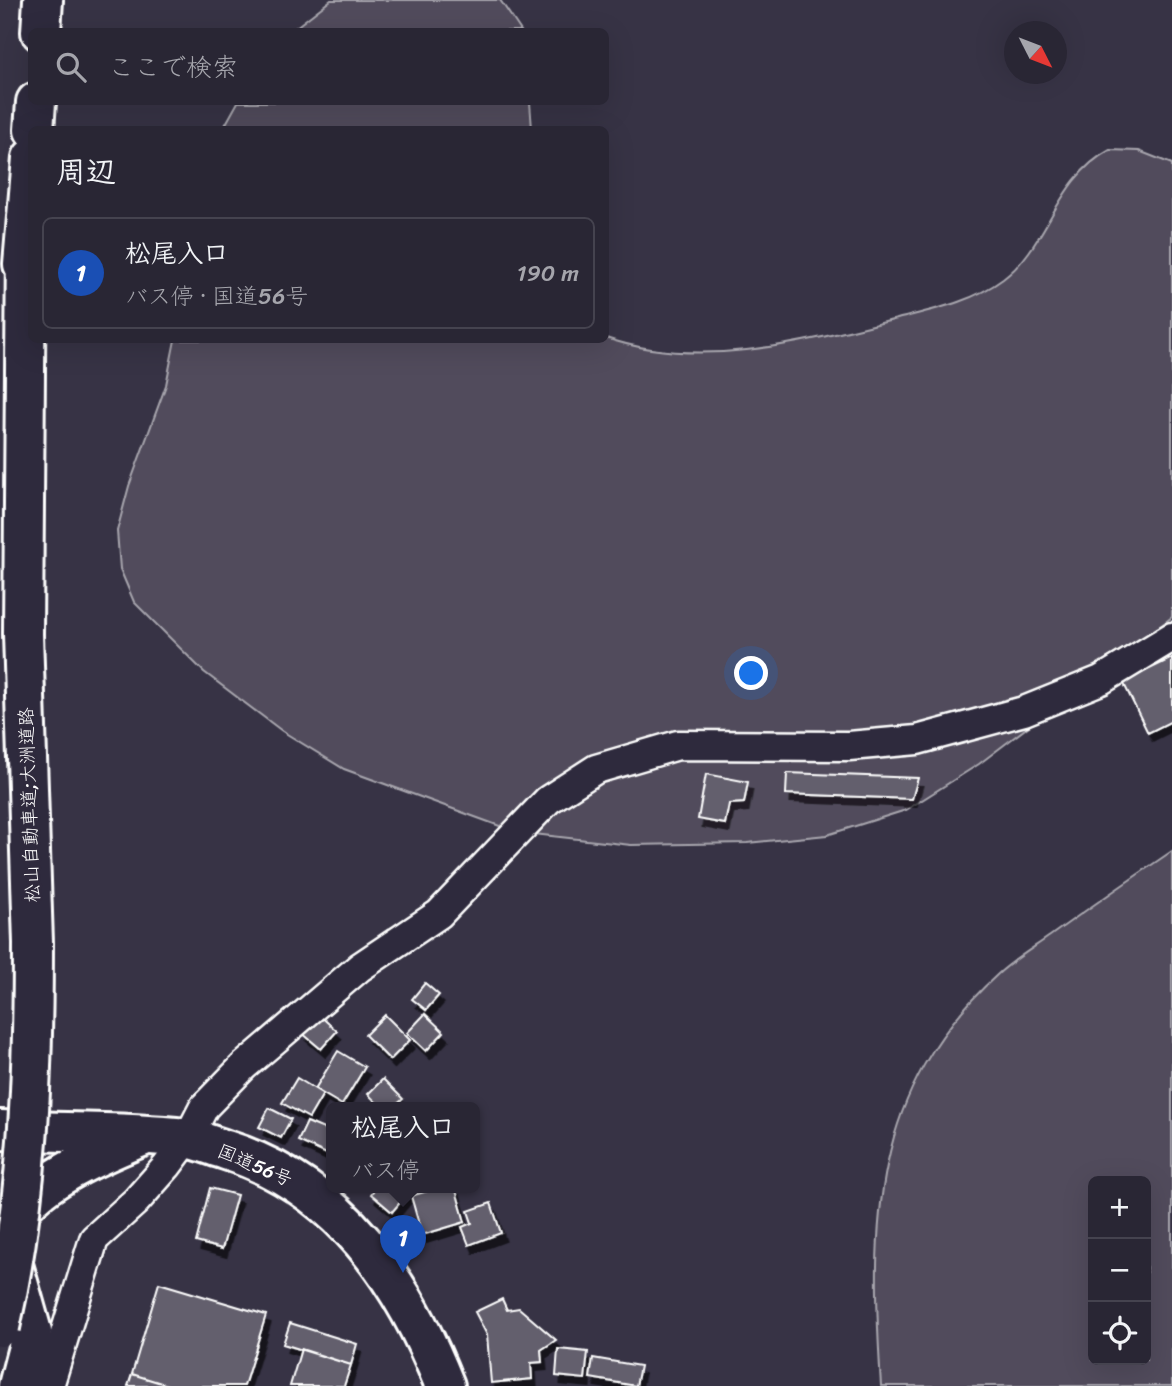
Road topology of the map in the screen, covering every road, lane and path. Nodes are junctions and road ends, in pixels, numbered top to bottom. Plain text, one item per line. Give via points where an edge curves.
1 (43, 0) edge
2 (41, 28) edge
3 (36, 105) edge
4 (34, 126) edge
5 (28, 213) edge
6 (26, 240) junction
7 (0, 561) edge
8 (1172, 638) edge
9 (0, 1130) edge
10 (144, 1136) junction
11 (188, 1138) junction
12 (3, 1236) edge
13 (0, 1327) edge
14 (18, 1386) edge
15 (49, 1386) edge
16 (446, 1386) edge

1 - 2 highway
3 - 4 highway
5 - 6 highway, 松山自動車道;大洲道路
6 - 7 highway, 松山自動車道;大洲道路
6 - 13 highway, 松山自動車道;大洲道路, bridge via 23,634 33,943 31,1106 21,1205
8 - 11 street via 1101,680 1024,711 917,740 849,746 678,745 596,769 548,800 439,914 360,967 244,1066 204,1107
9 - 10 highway, 国道56号
10 - 11 highway, 国道56号
10 - 12 highway via 93,1156 42,1188
11 - 15 street via 136,1201 94,1239
11 - 16 highway, 国道56号 via 248,1157 302,1185 351,1226 388,1273 426,1338
12 - 14 highway via 32,1332

